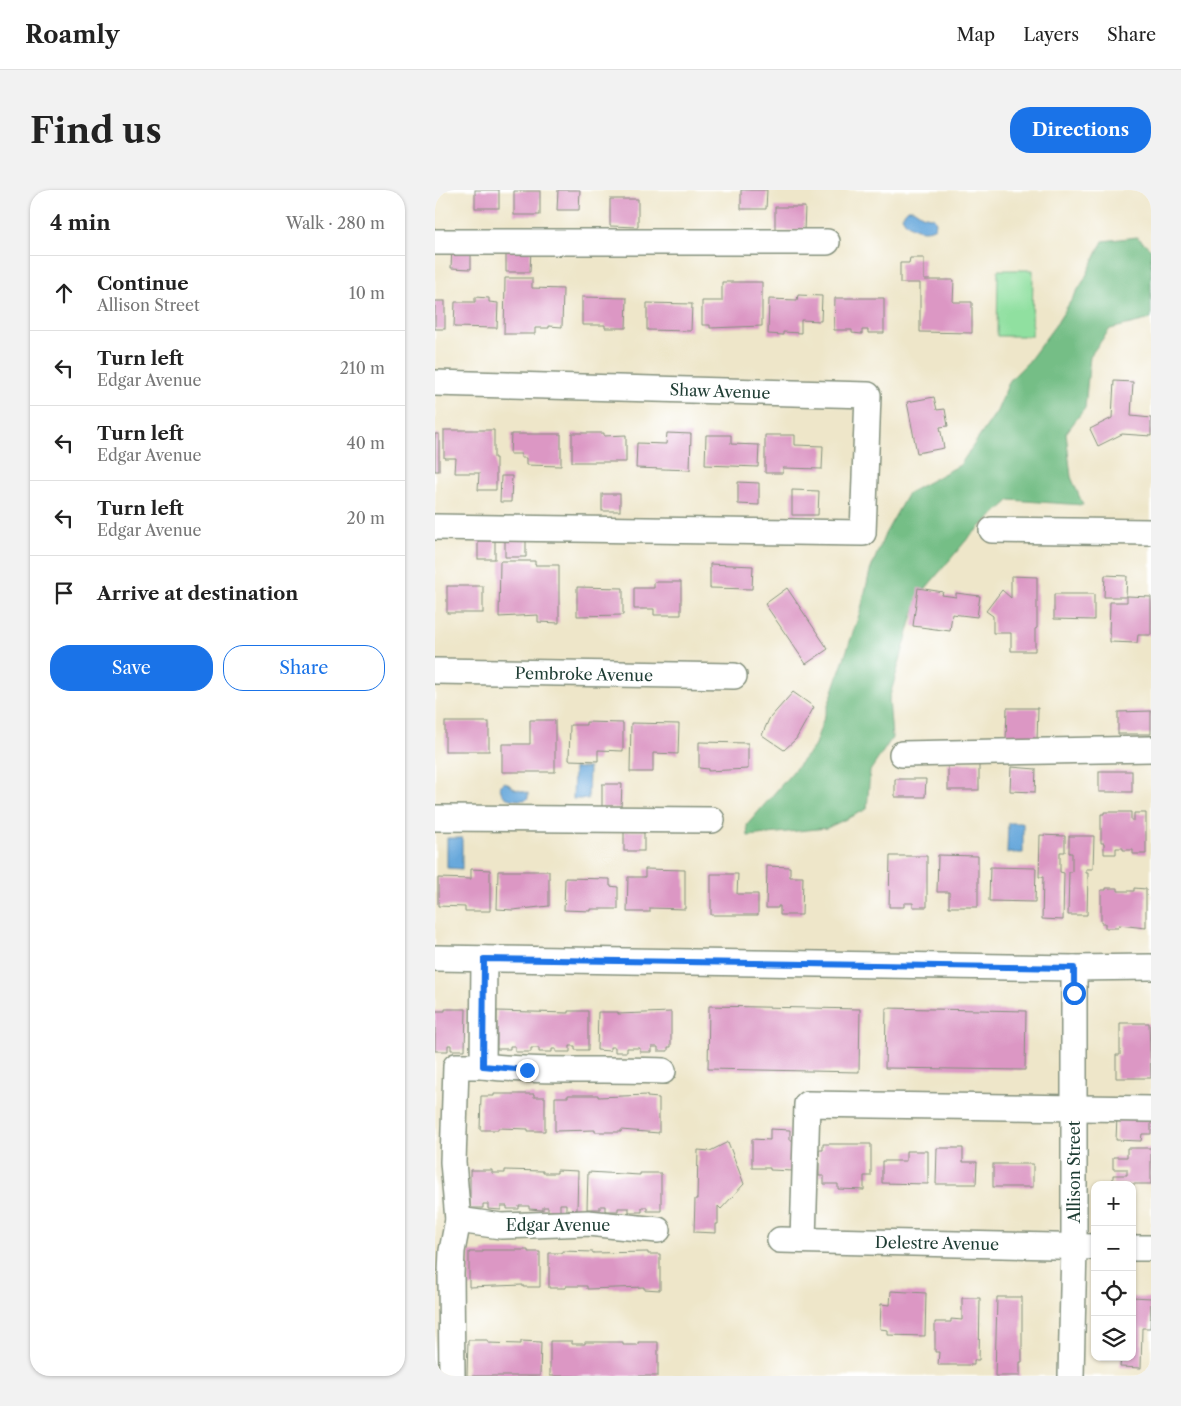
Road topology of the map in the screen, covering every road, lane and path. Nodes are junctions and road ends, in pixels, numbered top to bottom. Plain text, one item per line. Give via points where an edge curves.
1 (435, 242) edge
2 (827, 242) dead end
3 (435, 383) edge
4 (435, 527) edge
5 (992, 530) dead end
6 (1151, 532) edge
7 (435, 671) edge
8 (733, 676) dead end
9 (1151, 749) edge
10 (903, 754) dead end
11 (435, 818) edge
12 (712, 820) dead end
13 (435, 958) edge
14 (484, 959) junction
15 (1151, 967) edge
16 (1074, 968) junction
17 (445, 1066) edge
18 (483, 1066) junction
19 (663, 1071) dead end
20 (1074, 1109) junction
21 (1151, 1109) edge
22 (458, 1220) junction
23 (658, 1230) dead end
24 (1084, 1247) edge
25 (1136, 1248) edge
26 (1151, 1248) edge
27 (452, 1376) edge
28 (1071, 1376) edge

1 - 2 street
3 - 4 street, Shaw Avenue via 867,395 863,532
5 - 6 street
7 - 8 street, Pembroke Avenue
9 - 10 street
11 - 12 street
13 - 14 street
14 - 16 street
14 - 18 street
15 - 16 street
16 - 20 street, Allison Street
17 - 18 street
17 - 22 street
18 - 19 street via 527,1070 615,1068
20 - 21 street
20 - 24 street, Allison Street
20 - 24 street, Delestre Avenue via 807,1104 791,1240
22 - 23 street, Edgar Avenue via 501,1226 600,1224
22 - 27 street via 451,1274
24 - 28 street, Allison Street
25 - 26 street

